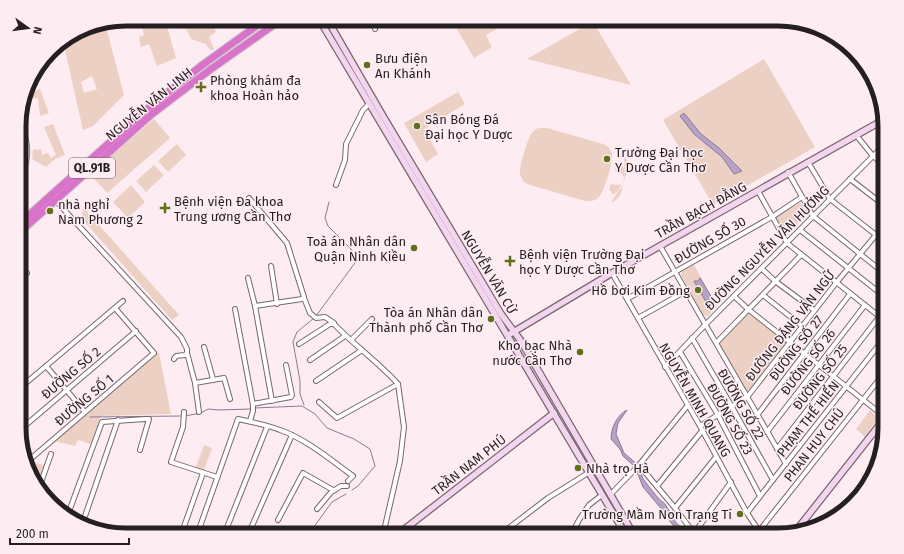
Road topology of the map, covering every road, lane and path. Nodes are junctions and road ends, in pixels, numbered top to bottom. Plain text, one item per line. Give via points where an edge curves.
1 (256, 26) edge
2 (272, 26) edge
3 (323, 26) edge
4 (331, 26) edge
5 (374, 26) edge
6 (375, 29) dead end
7 (369, 104) junction
8 (147, 109) junction
9 (152, 114) junction
10 (878, 123) edge
11 (856, 135) junction
12 (878, 151) edge
13 (873, 156) junction
14 (878, 160) edge
15 (808, 162) junction
16 (788, 172) junction
17 (850, 179) junction
18 (336, 186) dead end
19 (758, 191) junction
20 (802, 197) junction
21 (249, 198) dead end
22 (830, 199) junction
23 (56, 201) junction
24 (878, 201) edge
25 (813, 216) junction
26 (772, 217) junction
27 (30, 219) junction
28 (26, 221) edge
29 (26, 224) edge
30 (800, 230) junction
31 (878, 233) edge
32 (876, 235) junction
33 (786, 243) junction
34 (660, 246) junction
35 (860, 254) junction
36 (801, 255) junction
37 (271, 266) dead end
38 (848, 268) junction
39 (878, 268) edge
40 (762, 269) junction
41 (675, 272) junction
42 (612, 273) junction
43 (248, 278) dead end
44 (775, 281) junction
45 (836, 283) junction
46 (686, 291) junction
47 (878, 292) edge
48 (850, 294) junction
49 (763, 295) junction
50 (734, 296) junction
51 (304, 298) junction
52 (627, 299) junction
53 (123, 301) dead end
54 (277, 304) junction
55 (864, 305) junction
56 (255, 306) junction
57 (115, 308) junction
58 (235, 309) dead end
59 (749, 310) junction
60 (814, 310) junction
61 (878, 316) edge
62 (638, 318) junction
63 (878, 318) edge
64 (372, 319) dead end
65 (334, 324) junction
66 (706, 324) junction
67 (802, 326) junction
68 (136, 331) junction
69 (511, 333) junction
70 (345, 336) junction
71 (692, 338) junction
72 (350, 340) junction
73 (717, 342) junction
74 (789, 342) junction
75 (299, 344) dead end
76 (878, 346) edge
77 (204, 347) dead end
78 (362, 350) junction
79 (680, 352) junction
80 (187, 353) junction
81 (805, 354) junction
82 (174, 359) dead end
83 (310, 360) dead end
84 (286, 365) dead end
85 (819, 365) junction
86 (46, 366) junction
87 (665, 367) junction
88 (832, 376) junction
89 (213, 379) junction
90 (316, 381) dead end
91 (878, 381) edge
92 (26, 383) edge
93 (194, 383) junction
94 (398, 384) junction
95 (846, 387) junction
96 (67, 390) junction
97 (748, 396) junction
98 (230, 399) dead end
99 (863, 400) junction
100 (272, 401) junction
101 (319, 402) dead end
102 (688, 405) junction
103 (253, 406) junction
104 (732, 407) junction
105 (85, 412) junction
106 (184, 412) dead end
107 (199, 412) dead end
108 (878, 412) edge
109 (554, 413) junction
110 (758, 414) junction
111 (718, 415) junction
112 (118, 420) junction
113 (250, 421) junction
114 (26, 425) edge
115 (700, 426) junction
116 (267, 427) junction
117 (878, 427) edge
118 (702, 431) junction
119 (767, 432) junction
120 (292, 436) junction
121 (777, 449) junction
122 (140, 450) dead end
123 (51, 454) dead end
124 (716, 457) junction
125 (31, 459) edge
126 (786, 464) junction
127 (639, 465) junction
128 (204, 473) junction
129 (588, 473) junction
130 (217, 478) junction
131 (773, 480) junction
132 (42, 482) edge
133 (731, 482) junction
134 (657, 486) junction
135 (333, 491) junction
136 (602, 494) junction
137 (610, 494) junction
138 (760, 496) junction
139 (317, 508) dead end
140 (675, 508) junction
141 (69, 510) edge
142 (747, 513) junction
143 (84, 518) edge
144 (278, 520) dead end
145 (800, 525) edge
146 (406, 527) edge
147 (184, 528) edge
148 (199, 528) edge
149 (227, 528) edge
150 (251, 528) edge
151 (385, 528) edge
152 (509, 528) edge
153 (575, 528) edge
154 (622, 528) edge
155 (630, 528) edge
156 (689, 528) edge
157 (697, 528) edge
158 (757, 528) edge
159 (761, 528) edge

1 - 8 highway, NGUYỄN VĂN LINH / QL.91B
2 - 9 highway, NGUYỄN VĂN LINH / QL.91B
3 - 7 main road, NGUYỄN VĂN CỪ
4 - 69 main road, NGUYỄN VĂN CỪ
5 - 6 street
7 - 18 street via 363,110 346,144
7 - 69 main road, NGUYỄN VĂN CỪ
8 - 9 highway
8 - 27 highway, NGUYỄN VĂN LINH / QL.91B
9 - 23 highway, NGUYỄN VĂN LINH / QL.91B
10 - 11 main road, TRẦN BẠCH ĐẰNG
11 - 13 street
11 - 15 main road, TRẦN BẠCH ĐẰNG
12 - 13 street, ĐƯỜNG NGUYỄN VĂN HƯỞNG
13 - 14 street
13 - 17 street, ĐƯỜNG NGUYỄN VĂN HƯỞNG
15 - 16 main road, TRẦN BẠCH ĐẰNG
15 - 22 street
16 - 19 main road, TRẦN BẠCH ĐẰNG
16 - 20 street
17 - 22 street, ĐƯỜNG NGUYỄN VĂN HƯỞNG
17 - 24 street
19 - 26 street
19 - 34 main road, TRẦN BẠCH ĐẰNG
20 - 25 street
20 - 26 street, ĐƯỜNG SỐ 30
21 - 51 street via 287,243
22 - 25 street, ĐƯỜNG NGUYỄN VĂN HƯỞNG
22 - 32 street
23 - 27 highway, NGUYỄN VĂN LINH / QL.91B
23 - 80 street via 181,337
25 - 30 street, ĐƯỜNG NGUYỄN VĂN HƯỞNG
25 - 35 street
26 - 33 street
26 - 41 street, ĐƯỜNG SỐ 30
27 - 28 highway, NGUYỄN VĂN LINH / QL.91B
27 - 29 highway, NGUYỄN VĂN LINH / QL.91B
30 - 33 street, ĐƯỜNG NGUYỄN VĂN HƯỞNG
30 - 38 street
31 - 32 street, ĐƯỜNG ĐẶNG VĂN NGỮ
32 - 35 street, ĐƯỜNG ĐẶNG VĂN NGỮ
33 - 36 street
33 - 40 street, ĐƯỜNG NGUYỄN VĂN HƯỞNG
34 - 41 street
34 - 42 main road, TRẦN BẠCH ĐẰNG
35 - 38 street, ĐƯỜNG ĐẶNG VĂN NGỮ
35 - 39 street
36 - 44 street
36 - 45 street
37 - 54 street
38 - 45 street, ĐƯỜNG ĐẶNG VĂN NGỮ
38 - 47 street
40 - 44 street
40 - 50 street, ĐƯỜNG NGUYỄN VĂN HƯỞNG
41 - 46 street
41 - 52 street, ĐƯỜNG SỐ 30
42 - 52 street, NGUYỄN MINH QUANG
42 - 69 main road, TRẦN BẠCH ĐẰNG
43 - 56 street
44 - 49 street
44 - 60 street
45 - 48 street
45 - 60 street, ĐƯỜNG ĐẶNG VĂN NGỮ
46 - 62 street
46 - 66 street
48 - 55 street
48 - 81 street, ĐƯỜNG SỐ 27
49 - 59 street
49 - 67 street
50 - 59 street
50 - 66 street, ĐƯỜNG NGUYỄN VĂN HƯỞNG
51 - 54 street
51 - 65 street via 316,318 325,317
52 - 62 street, NGUYỄN MINH QUANG
53 - 57 street
54 - 56 street
55 - 61 street
55 - 85 street, ĐƯỜNG SỐ 26
56 - 100 street
57 - 68 street
57 - 86 street
58 - 103 street
59 - 73 street
59 - 74 street
60 - 67 street, ĐƯỜNG ĐẶNG VĂN NGỮ
62 - 87 street, NGUYỄN MINH QUANG
63 - 88 street, ĐƯỜNG SỐ 25
64 - 72 street
65 - 70 street
65 - 75 street
66 - 71 street, ĐƯỜNG NGUYỄN VĂN HƯỞNG
66 - 73 street
67 - 74 street, ĐƯỜNG ĐẶNG VĂN NGỮ
68 - 96 street, ĐƯỜNG SỐ 2
68 - 105 street, ĐƯỜNG SỐ 1 via 154,353
69 - 109 main road, NGUYỄN VĂN CỪ
69 - 137 main road, NGUYỄN VĂN CỪ via 521,341
70 - 72 street
70 - 83 street
71 - 79 street, ĐƯỜNG NGUYỄN VĂN HƯỞNG
71 - 104 street, ĐƯỜNG SỐ 22
72 - 78 street
73 - 97 street
74 - 81 street
74 - 97 street, ĐƯỜNG ĐẶNG VĂN NGỮ
76 - 95 street, PHẠM THẾ HIỂN
77 - 89 street
78 - 90 street
78 - 94 street
79 - 87 street, ĐƯỜNG NGUYỄN VĂN HƯỞNG
79 - 111 street, ĐƯỜNG SỐ 23
80 - 82 street
80 - 93 street
81 - 85 street
81 - 110 street, ĐƯỜNG SỐ 27
84 - 100 street via 292,396
85 - 88 street
85 - 119 street, ĐƯỜNG SỐ 26
86 - 92 street
86 - 96 street
87 - 102 street, NGUYỄN MINH QUANG
88 - 95 street
88 - 121 street, ĐƯỜNG SỐ 25
89 - 93 street
89 - 98 street via 225,379
91 - 99 street, PHAN HUY CHÚ
93 - 107 street
94 - 101 street via 337,418
94 - 151 street via 404,427 400,461
95 - 99 street
95 - 126 street, PHẠM THẾ HIỂN
96 - 105 street
96 - 114 street, ĐƯỜNG SỐ 2
97 - 104 street, ĐƯỜNG ĐẶNG VĂN NGỮ
97 - 110 street
99 - 108 street
99 - 159 street, PHAN HUY CHÚ
100 - 103 street
102 - 115 street, NGUYỄN MINH QUANG
102 - 127 street
103 - 113 street
104 - 111 street, ĐƯỜNG ĐẶNG VĂN NGỮ
104 - 131 street, ĐƯỜNG SỐ 22
105 - 125 street, ĐƯỜNG SỐ 1
106 - 128 street via 183,427 171,462
109 - 129 main road, NGUYỄN VĂN CỪ
109 - 146 main road, TRẦN NAM PHÚ
110 - 119 street
111 - 115 street, ĐƯỜNG ĐẶNG VĂN NGỮ
111 - 138 street, ĐƯỜNG SỐ 23
112 - 122 street via 149,419
112 - 141 street via 100,423
112 - 143 street
113 - 116 street
113 - 130 street via 238,419
115 - 118 street, NGUYỄN MINH QUANG
116 - 120 street
116 - 149 street
117 - 145 main road
118 - 124 street, NGUYỄN MINH QUANG
118 - 134 street
119 - 121 street
120 - 135 street via 314,448 353,476 348,483
120 - 150 street
121 - 126 street
123 - 132 street
124 - 133 street, NGUYỄN MINH QUANG
124 - 140 street
126 - 131 street, PHẠM THẾ HIỂN
127 - 134 street
127 - 137 street
128 - 130 street
128 - 147 street
129 - 136 main road, NGUYỄN VĂN CỪ
129 - 152 street via 548,498
130 - 148 street
131 - 138 street, PHẠM THẾ HIỂN
133 - 142 street, NGUYỄN MINH QUANG
133 - 157 street
134 - 140 street
135 - 139 street
135 - 144 street via 302,473
136 - 153 street via 589,505
136 - 154 main road, NGUYỄN VĂN CỪ
137 - 155 main road, NGUYỄN VĂN CỪ
138 - 142 street, PHẠM THẾ HIỂN
140 - 156 street
142 - 158 street, NGUYỄN MINH QUANG

